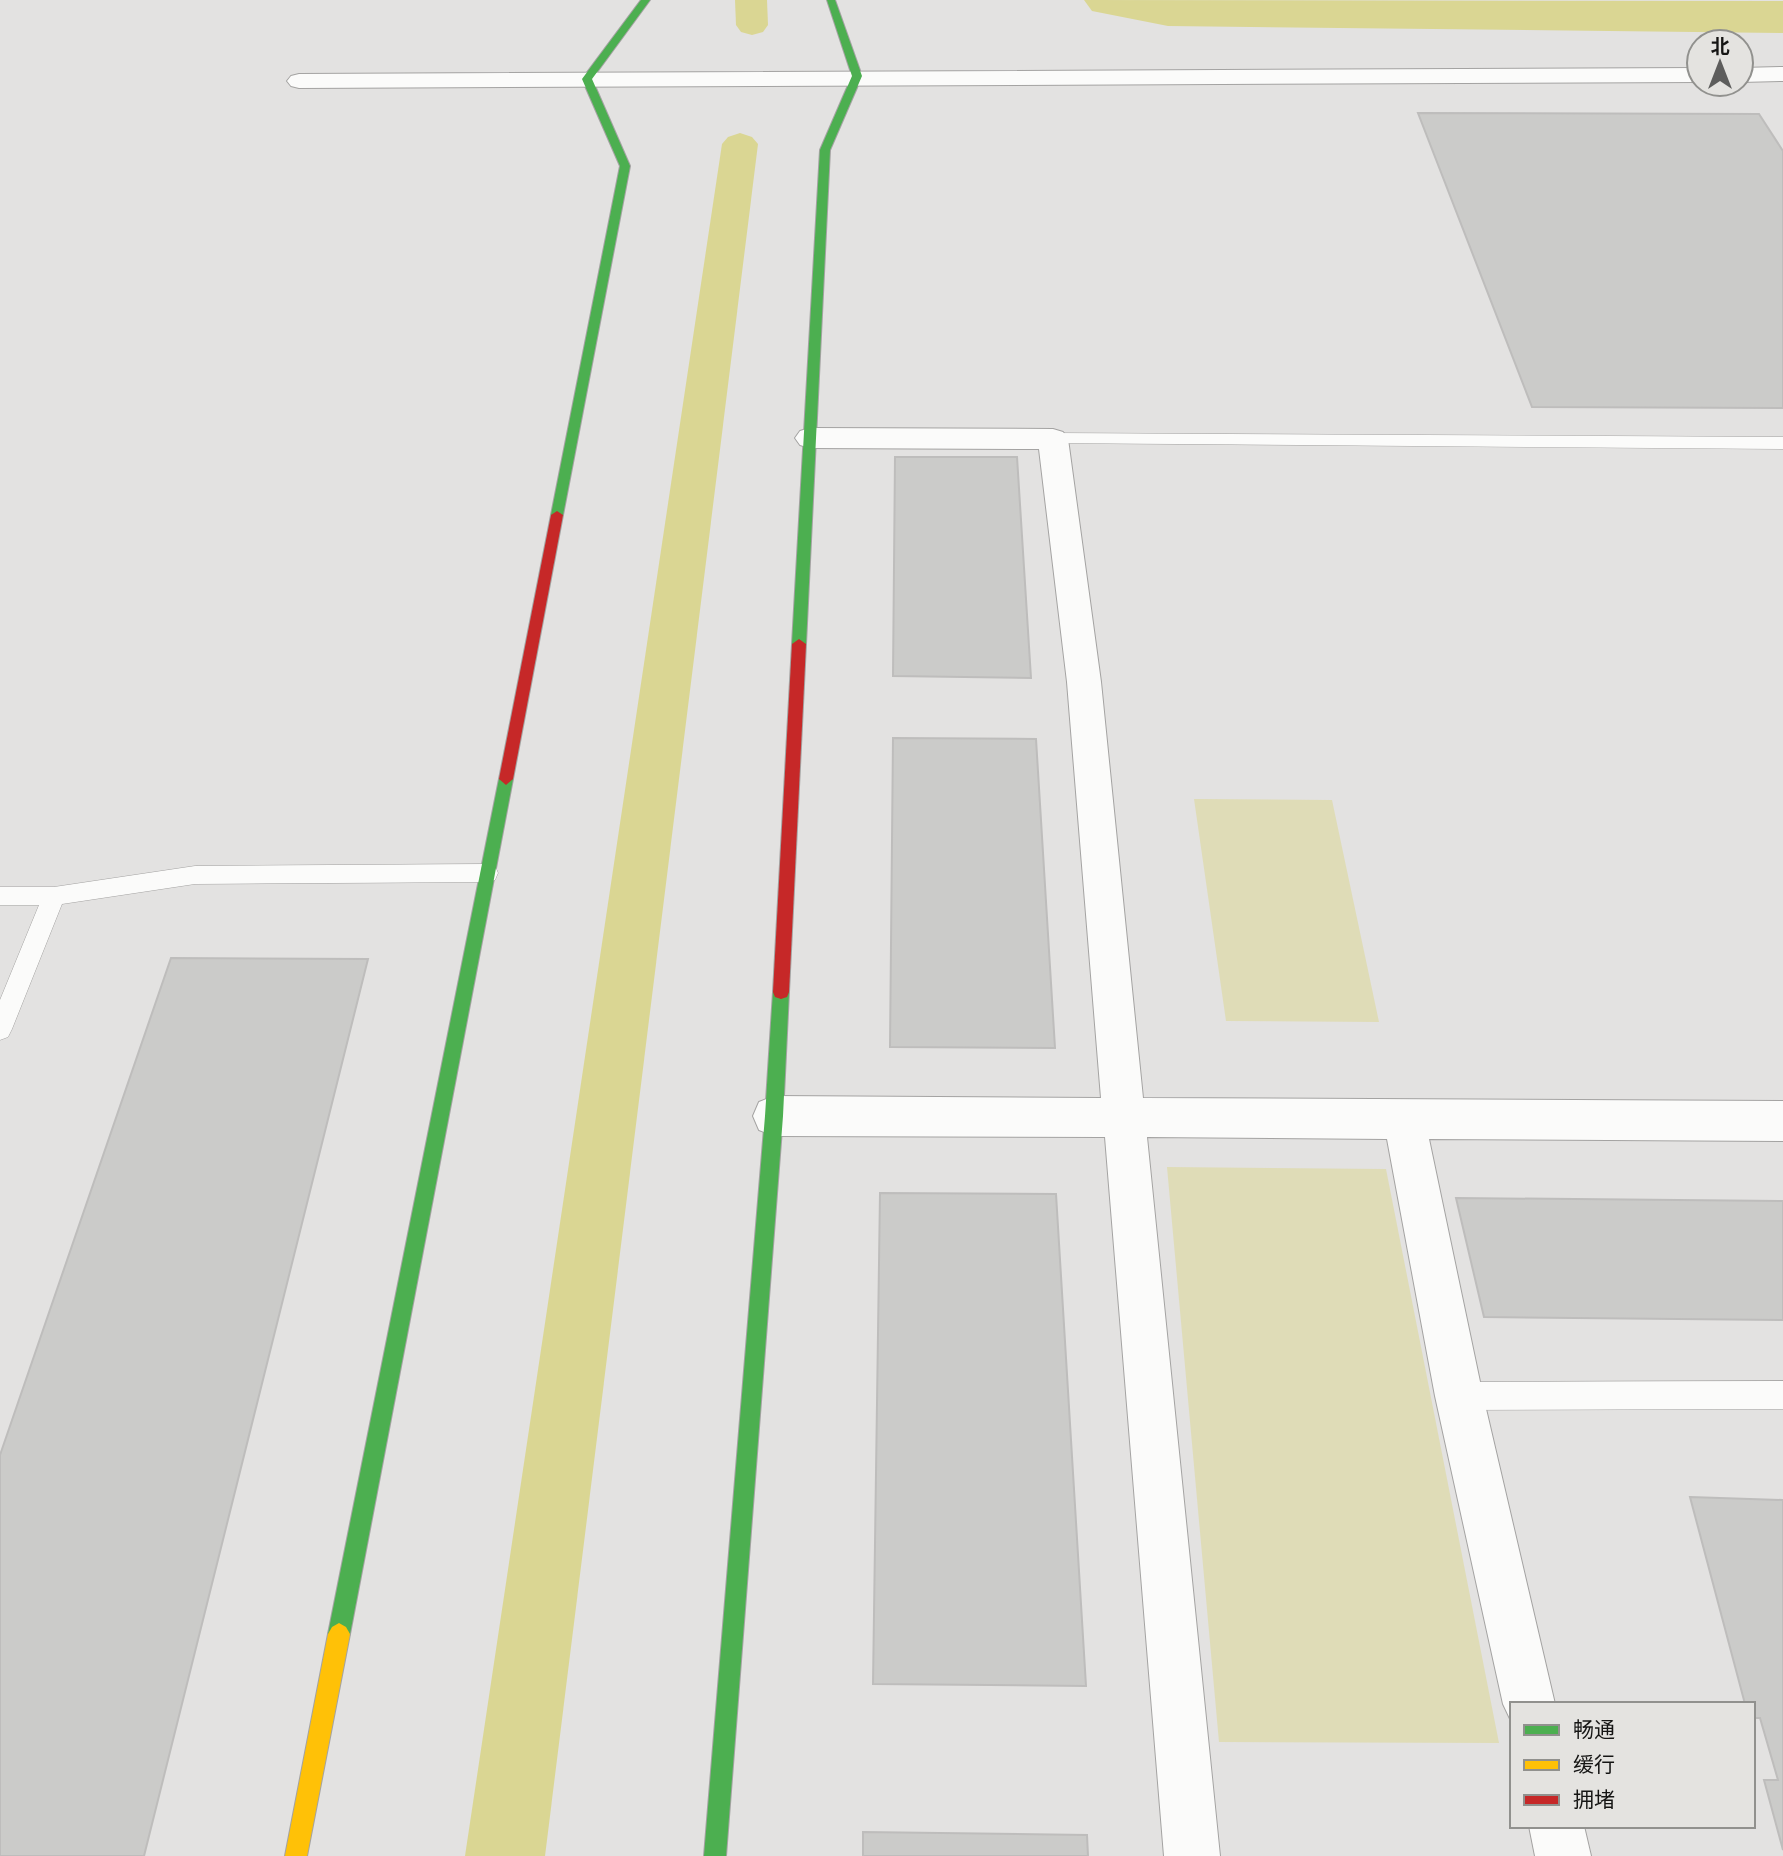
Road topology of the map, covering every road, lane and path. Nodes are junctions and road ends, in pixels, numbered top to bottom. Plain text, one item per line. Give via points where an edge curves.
1 (646, 0) edge
2 (831, 0) edge
3 (1783, 74) edge
4 (1685, 75) edge
5 (1755, 75) edge
6 (857, 76) junction
7 (587, 79) junction
8 (299, 81) dead end
9 (810, 438) junction
10 (1053, 439) junction
11 (1783, 443) edge
12 (487, 873) junction
13 (0, 896) edge
14 (54, 896) junction
15 (0, 1028) edge
16 (774, 1116) junction
17 (1126, 1116) junction
18 (1404, 1119) junction
19 (1783, 1121) edge
20 (1783, 1395) edge
21 (1459, 1396) junction
22 (1529, 1702) edge
23 (1556, 1828) edge
24 (296, 1856) edge
25 (715, 1856) edge
26 (1192, 1856) edge
27 (1563, 1856) edge

1 - 7 street
2 - 6 street
3 - 5 street
4 - 6 street
6 - 7 street
6 - 9 street via 825,150
7 - 8 street
7 - 12 street via 625,166
9 - 10 street
9 - 16 street
10 - 11 lane
10 - 17 street via 1084,682
12 - 14 lane via 195,875
12 - 24 street
13 - 14 lane
14 - 15 lane
16 - 17 street
16 - 25 street
17 - 18 street
17 - 26 street
18 - 19 street
18 - 21 street
20 - 21 lane
21 - 22 street
23 - 27 street

